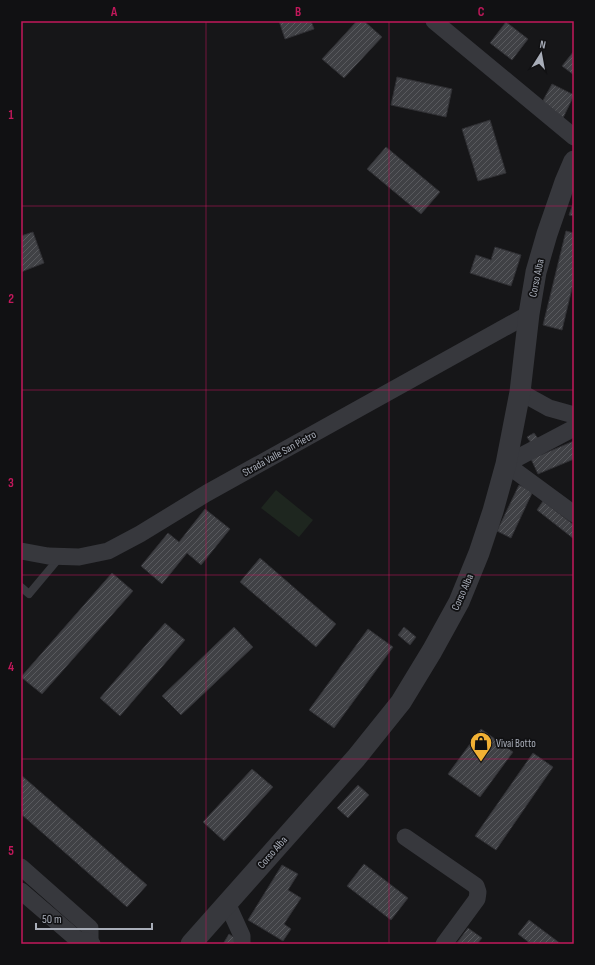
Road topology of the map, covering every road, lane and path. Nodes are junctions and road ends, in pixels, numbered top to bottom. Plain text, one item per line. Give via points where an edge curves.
1 (434, 21) edge
2 (574, 137) edge
3 (574, 161) edge
4 (529, 314) junction
5 (520, 392) junction
6 (574, 414) edge
7 (574, 428) edge
8 (506, 464) junction
9 (574, 514) edge
10 (21, 551) edge
11 (60, 556) junction
12 (21, 587) edge
13 (405, 837) dead end
14 (21, 867) edge
15 (21, 891) edge
16 (227, 903) junction
17 (91, 943) edge
18 (191, 944) edge
19 (242, 944) edge
20 (444, 944) edge

1 - 2 street
3 - 4 street, Corso Alba via 547,234 536,272
4 - 5 street, Corso Alba
4 - 11 street, Strada Valle San Pietro via 108,551 79,557
5 - 6 street via 549,408
5 - 8 street, Corso Alba
7 - 8 street
8 - 9 street
8 - 16 street, Corso Alba via 479,553 459,602 402,702 356,758
10 - 11 street, Strada Valle San Pietro
11 - 12 lane via 29,594
13 - 20 street via 476,886 477,899
14 - 17 street via 90,928
15 - 17 street via 78,940
16 - 18 street, Corso Alba
16 - 19 street via 242,936

